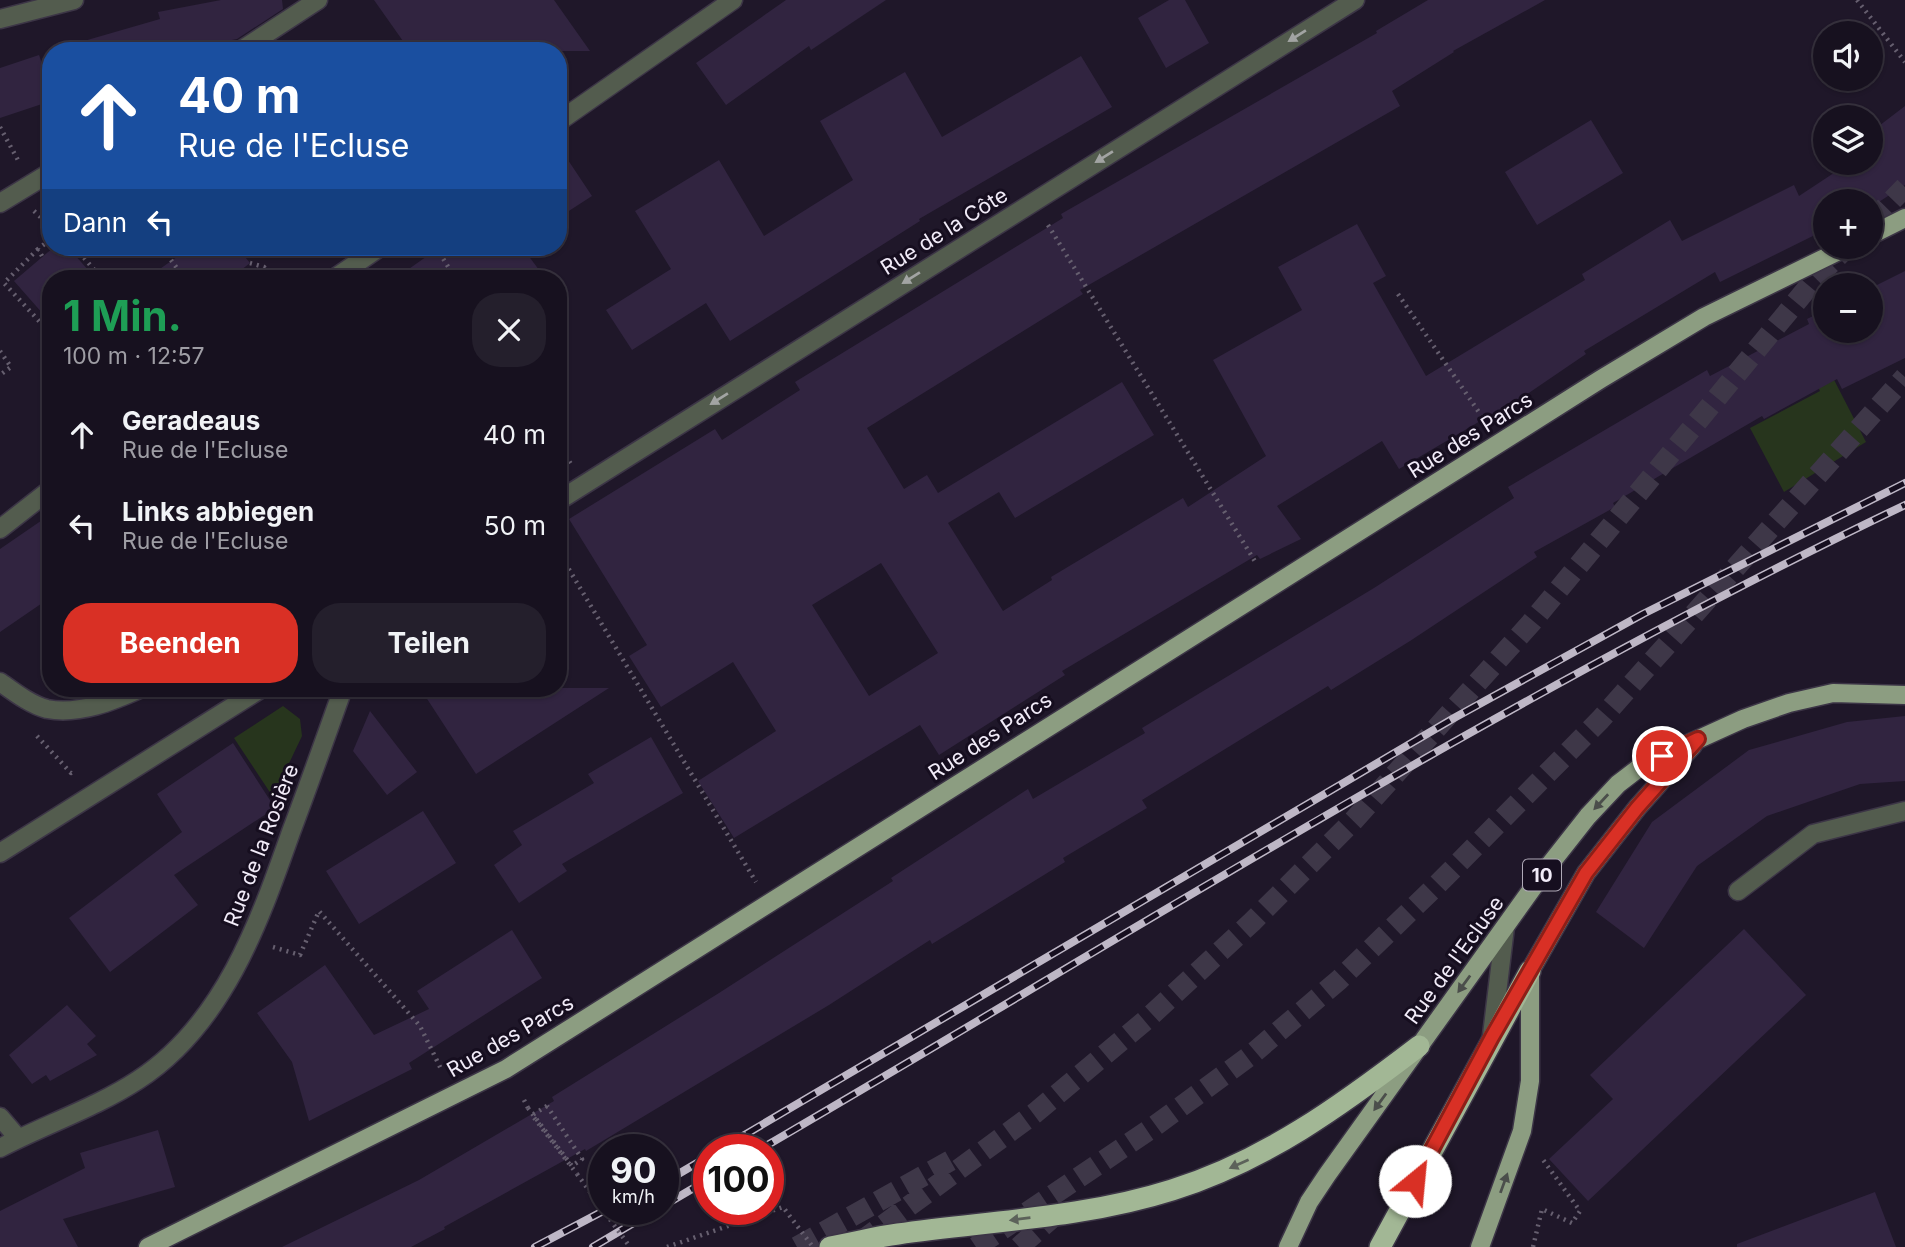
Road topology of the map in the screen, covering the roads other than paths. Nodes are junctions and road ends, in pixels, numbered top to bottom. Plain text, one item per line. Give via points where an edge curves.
1 (74, 0) edge
2 (318, 0) edge
3 (733, 0) edge
4 (1354, 0) edge
5 (0, 19) edge
6 (254, 42) edge
7 (567, 116) edge
8 (42, 178) edge
9 (0, 203) edge
10 (1905, 218) edge
11 (1883, 229) edge
12 (367, 256) edge
13 (1822, 259) edge
14 (347, 270) edge
15 (567, 495) edge
16 (42, 496) edge
17 (0, 528) edge
18 (0, 682) edge
19 (1905, 695) edge
20 (121, 697) edge
21 (248, 697) edge
22 (340, 697) edge
23 (1698, 739) junction
24 (1905, 811) edge
25 (0, 853) edge
26 (1738, 891) dead end
27 (1505, 927) junction
28 (1530, 971) junction
29 (1492, 1037) junction
30 (1419, 1046) junction
31 (0, 1117) edge
32 (18, 1138) junction
33 (0, 1148) edge
34 (148, 1247) edge
35 (830, 1247) edge
36 (1288, 1247) edge
37 (1380, 1247) edge
38 (1480, 1247) edge

1 - 5 street
2 - 6 street
3 - 7 street
4 -> 15 street, Rue de la Côte
8 - 9 street
10 - 11 main road
12 - 14 street
13 - 34 main road, Rue des Parcs via 1704,317 1601,379 506,1069
16 - 17 street
18 - 20 street via 46,709 76,710
19 - 23 main road, Rue de l'Ecluse / 10 via 1833,693 1788,703
21 - 25 street
22 - 32 street, Rue de la Rosière via 263,911 201,1023 137,1081
23 -> 27 main road, Rue de l'Ecluse / 10 via 1644,764 1618,783
23 - 28 main road, Rue de l'Ecluse / 10 via 1586,873
24 - 26 street via 1813,834
27 - 29 street
27 -> 30 main road, Rue de l'Ecluse / 10
28 - 29 highway
38 -> 28 main road, Rue de l'Ecluse / 10 via 1522,1131 1530,1081
29 - 37 highway
30 -> 35 highway via 1300,1132 1242,1163 1172,1190 1087,1210 895,1234
30 -> 36 main road, Rue de l'Ecluse / 10 via 1309,1202
31 - 32 street
32 - 33 street, Rue de la Rosière

